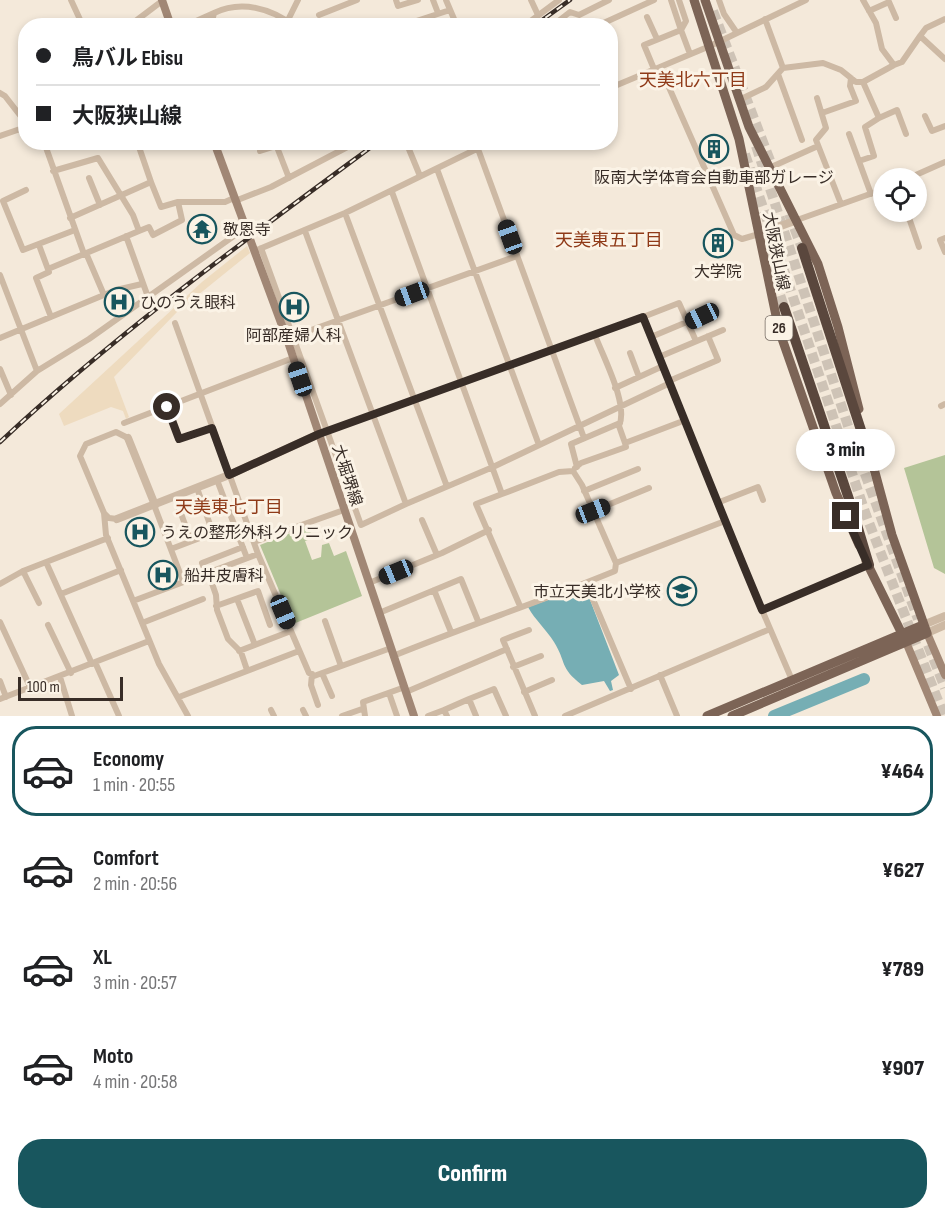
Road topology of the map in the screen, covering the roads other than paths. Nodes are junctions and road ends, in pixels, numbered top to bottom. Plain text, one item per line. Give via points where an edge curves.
1 (71, 0) edge
2 (162, 0) edge
3 (298, 0) edge
4 (357, 0) edge
5 (396, 0) edge
6 (418, 0) edge
7 (433, 0) edge
8 (446, 0) edge
9 (531, 0) edge
10 (559, 0) edge
11 (609, 0) edge
12 (654, 0) edge
13 (670, 0) edge
14 (679, 0) edge
15 (694, 0) edge
16 (705, 0) edge
17 (719, 0) edge
18 (806, 0) edge
19 (863, 0) edge
20 (224, 3) edge
21 (450, 10) junction
22 (868, 11) junction
23 (214, 13) junction
24 (438, 13) junction
25 (319, 15) dead end
26 (538, 15) junction
27 (647, 16) dead end
28 (79, 18) edge
29 (139, 18) edge
30 (168, 18) edge
31 (203, 18) edge
32 (213, 18) edge
33 (281, 18) edge
34 (293, 18) edge
35 (424, 18) edge
36 (454, 18) edge
37 (534, 18) edge
38 (562, 18) edge
39 (615, 18) edge
40 (896, 18) dead end
41 (765, 19) junction
42 (945, 19) edge
43 (681, 30) junction
44 (737, 33) junction
45 (920, 36) junction
46 (657, 39) junction
47 (715, 43) junction
48 (690, 54) junction
49 (945, 59) edge
50 (894, 65) junction
51 (657, 68) junction
52 (783, 68) junction
53 (778, 74) junction
54 (850, 78) junction
55 (863, 82) junction
56 (618, 84) edge
57 (0, 93) edge
58 (817, 98) dead end
59 (739, 100) junction
60 (822, 113) junction
61 (18, 114) edge
62 (925, 116) dead end
63 (879, 118) junction
64 (945, 126) edge
65 (18, 128) edge
66 (849, 134) dead end
67 (906, 134) dead end
68 (0, 136) edge
69 (802, 140) dead end
70 (818, 146) junction
71 (46, 150) edge
72 (139, 150) edge
73 (217, 150) edge
74 (277, 150) edge
75 (342, 150) edge
76 (409, 150) edge
77 (476, 150) edge
78 (478, 150) edge
79 (859, 161) junction
80 (945, 162) edge
81 (769, 168) junction
82 (437, 169) junction
83 (927, 170) edge
84 (53, 171) junction
85 (420, 176) junction
86 (89, 178) dead end
87 (289, 178) junction
88 (151, 182) junction
89 (26, 190) dead end
90 (392, 192) junction
91 (871, 194) joint
92 (122, 195) junction
93 (235, 199) junction
94 (2, 202) edge
95 (178, 202) junction
96 (841, 204) junction
97 (100, 205) junction
98 (345, 213) junction
99 (70, 218) junction
100 (797, 220) junction
101 (910, 222) edge
102 (245, 228) junction
103 (75, 230) junction
104 (139, 231) junction
105 (305, 231) junction
106 (759, 234) junction
107 (126, 236) junction
108 (945, 238) edge
109 (39, 245) junction
110 (919, 247) dead end
111 (802, 248) tunnel mouth
112 (257, 250) junction
113 (945, 252) edge
114 (85, 253) junction
115 (517, 256) junction
116 (48, 269) junction
117 (475, 272) junction
118 (0, 275) edge
119 (142, 284) junction
120 (428, 288) junction
121 (104, 295) junction
122 (148, 297) junction
123 (380, 305) junction
124 (784, 307) tunnel mouth
125 (713, 311) dead end
126 (51, 317) junction
127 (643, 317) junction
128 (338, 321) junction
129 (688, 322) junction
130 (175, 323) dead end
131 (21, 329) junction
132 (723, 330) dead end
133 (595, 334) junction
134 (708, 336) junction
135 (651, 337) junction
136 (0, 338) edge
137 (290, 338) junction
138 (696, 341) junction
139 (552, 350) junction
140 (630, 353) dead end
141 (659, 357) junction
142 (293, 358) junction
143 (509, 365) junction
144 (663, 366) junction
145 (0, 369) edge
146 (37, 371) junction
147 (639, 377) junction
148 (463, 382) junction
149 (670, 382) junction
150 (615, 388) junction
151 (200, 394) junction
152 (10, 395) junction
153 (416, 399) junction
154 (0, 404) edge
155 (167, 407) junction
156 (621, 408) junction
157 (372, 416) junction
158 (683, 421) junction
159 (124, 423) dead end
160 (620, 423) junction
161 (580, 426) junction
162 (212, 428) junction
163 (328, 432) junction
164 (319, 434) junction
165 (128, 438) joint
166 (584, 438) junction
167 (625, 443) junction
168 (539, 445) junction
169 (871, 461) junction
170 (493, 467) junction
171 (575, 469) junction
172 (638, 469) dead end
173 (229, 475) junction
174 (217, 480) junction
175 (446, 484) junction
176 (197, 488) junction
177 (649, 489) dead end
178 (584, 491) junction
179 (502, 494) junction
180 (175, 497) junction
181 (763, 500) dead end
182 (717, 503) junction
183 (406, 504) junction
184 (154, 505) junction
185 (344, 510) junction
186 (593, 511) junction
187 (104, 513) junction
188 (117, 519) junction
189 (422, 520) dead end
190 (725, 521) junction
191 (234, 525) junction
192 (106, 529) junction
193 (489, 530) junction
194 (213, 533) junction
195 (108, 538) junction
196 (191, 542) junction
197 (254, 542) junction
198 (243, 547) junction
199 (171, 549) junction
200 (258, 554) junction
201 (437, 555) junction
202 (247, 558) junction
203 (46, 562) junction
204 (616, 563) junction
205 (868, 565) junction
206 (121, 570) junction
207 (24, 571) junction
208 (207, 573) junction
209 (183, 581) junction
210 (369, 583) junction
211 (586, 583) junction
212 (0, 584) edge
213 (434, 590) junction
214 (61, 594) junction
215 (203, 599) dead end
216 (237, 599) junction
217 (133, 601) junction
218 (39, 603) dead end
219 (216, 606) junction
220 (520, 606) junction
221 (762, 610) junction
222 (379, 613) junction
223 (945, 616) edge
224 (325, 621) dead end
225 (478, 621) junction
226 (0, 622) edge
227 (142, 623) junction
228 (48, 625) dead end
229 (270, 625) dead end
230 (945, 625) edge
231 (770, 629) junction
232 (925, 629) junction
233 (529, 630) dead end
234 (291, 631) junction
235 (451, 633) junction
236 (904, 639) junction
237 (149, 641) junction
238 (255, 645) junction
239 (507, 650) junction
240 (239, 651) junction
241 (299, 651) junction
242 (392, 652) junction
243 (542, 657) dead end
244 (94, 663) junction
245 (341, 666) junction
246 (513, 667) junction
247 (247, 669) junction
248 (71, 673) junction
249 (322, 673) junction
250 (312, 674) junction
251 (660, 675) junction
252 (945, 675) edge
253 (60, 677) junction
254 (552, 680) dead end
255 (792, 680) junction
256 (0, 681) edge
257 (31, 689) junction
258 (631, 689) junction
259 (405, 690) junction
260 (524, 692) junction
261 (389, 693) junction
262 (332, 696) dead end
263 (180, 697) junction
264 (3, 698) edge
265 (469, 699) junction
266 (318, 705) dead end
267 (362, 709) junction
268 (445, 713) edge
269 (72, 716) edge
270 (119, 716) edge
271 (188, 716) edge
272 (342, 716) edge
273 (364, 716) edge
274 (397, 716) edge
275 (414, 716) edge
276 (428, 716) edge
277 (476, 716) edge
278 (506, 716) edge
279 (535, 716) edge
280 (566, 716) edge
281 (677, 716) edge
282 (707, 716) edge
283 (732, 716) edge
284 (937, 716) edge

1 - 28 street
2 - 29 street
2 - 30 main road
3 - 34 street
4 - 25 street
5 - 6 street via 398,6
7 - 24 street
8 - 21 street
9 - 26 street
10 - 26 street
11 - 38 street via 579,15 570,12
12 - 39 street
13 - 43 street
14 - 43 street via 686,21
15 - 47 main road, 大阪狭山線 / 26
16 - 47 main road, 大阪狭山線 / 26
17 - 44 street
18 - 41 street
19 - 22 street
20 - 23 street
20 - 33 street via 260,6
21 - 24 street
21 - 36 street
22 - 40 street via 889,2
22 - 50 street via 876,23 882,49
23 - 31 street
23 - 32 street
24 - 35 street
26 - 37 street
27 - 46 street
41 - 44 street
41 - 52 street
42 - 45 street via 926,28
43 - 46 street
43 - 48 street
44 - 47 street
45 - 49 street
45 - 50 street via 902,62
46 - 51 street via 644,45
47 - 48 street
47 - 59 main road, 大阪狭山線 / 26
47 - 106 main road, 大阪狭山線 / 26
48 - 51 street
50 - 55 street
51 - 56 street
51 - 106 street via 734,235 742,239
52 - 53 street
52 - 54 street via 823,63
53 - 59 street via 760,92
53 - 69 street
54 - 55 street
54 - 60 street via 856,101
55 - 63 street
57 - 61 street
58 - 60 street
59 - 81 main road, 大阪狭山線 / 26
60 - 70 street via 826,128 816,140
62 - 64 street via 932,131
63 - 67 street via 897,110
63 - 79 street via 865,127 874,156
65 - 68 street
66 - 79 street
70 - 81 street
70 - 96 street
71 - 84 street
72 - 88 street
73 - 93 main road, 大堀堺線
74 - 87 street
75 - 87 street
76 - 85 street
77 - 82 street
78 - 115 street
79 - 91 street
80 - 83 street
81 - 100 main road, 大阪狭山線 / 26
82 - 85 street
82 - 117 street
84 - 92 street via 98,158
84 - 99 street
85 - 90 street
86 - 97 street
87 - 93 street
88 - 92 street
88 - 95 street via 158,205
89 - 94 street
90 - 98 street
90 - 120 street
91 - 96 street
92 - 97 street
92 - 104 street
93 - 95 street
93 - 102 main road, 大堀堺線
94 - 109 street via 23,250
95 - 104 street via 182,220 153,235 149,227
96 - 100 street
97 - 99 street
98 - 105 street
98 - 123 street
99 - 103 street
100 - 106 street
100 - 169 main road, 大阪狭山線 / 26 via 831,304
101 - 110 street
102 - 112 main road, 大堀堺線
102 - 122 street
103 - 109 street
103 - 114 street
104 - 107 street
105 - 112 street
105 - 128 street
106 - 205 main road, 大阪狭山線 / 26 via 779,330 836,493
107 - 114 street
107 - 119 street
108 - 113 street via 940,240
109 - 116 street
111 - 169 highway
112 - 137 main road, 大堀堺線
114 - 116 street
114 - 121 street
115 - 117 street
115 - 139 street
116 - 126 street via 49,273 36,278
117 - 120 street
117 - 143 street
118 - 131 street
119 - 121 street
119 - 122 street
120 - 123 street
120 - 148 street
121 - 126 street
122 - 146 street
123 - 128 street
123 - 153 street
124 - 205 highway
125 - 129 street
126 - 131 street
127 - 129 street via 679,303
127 - 133 street
127 - 135 street
128 - 137 street
128 - 157 street
129 - 135 street
129 - 138 street
130 - 151 street
131 - 136 street
131 - 146 street
132 - 134 street
133 - 139 street
133 - 150 street
134 - 138 street
134 - 149 street via 718,360
135 - 141 street
137 - 142 main road, 大堀堺線
137 - 163 street
138 - 141 street
139 - 143 street
139 - 161 street
140 - 147 street
141 - 144 street
142 - 151 street
142 - 164 main road, 大堀堺線
143 - 148 street
143 - 168 street
144 - 147 street
144 - 149 street
145 - 152 street
146 - 152 street
147 - 150 street
148 - 153 street
148 - 170 street
149 - 156 street
149 - 158 street
150 - 156 street
151 - 155 street
151 - 162 street
152 - 154 street
153 - 157 street
153 - 175 street
155 - 159 street
155 - 162 street via 179,439
156 - 160 street
156 - 161 street
157 - 163 street
157 - 183 street
158 - 167 street
158 - 182 street
160 - 166 street
160 - 167 street
161 - 166 street
161 - 168 street
162 - 173 street
163 - 164 street
163 - 183 street via 361,525
164 - 173 street
164 - 185 main road, 大堀堺線
165 - 184 street
165 - 187 street via 116,432 86,444 81,451
166 - 171 street via 571,444
167 - 171 street via 626,447
168 - 170 street
169 - 232 main road, 大阪狭山線 / 26
170 - 175 street
170 - 179 street
171 - 178 street
171 - 179 street
172 - 178 street
173 - 174 street
173 - 197 street
174 - 176 street
174 - 191 street
175 - 183 street
176 - 180 street
176 - 194 street
177 - 186 street
178 - 186 street
179 - 193 street via 476,504
180 - 184 street
180 - 196 street
181 - 182 street via 758,487
182 - 190 street
184 - 188 street
184 - 199 street
185 - 197 street
185 - 210 main road, 大堀堺線
186 - 204 street
187 - 188 street
187 - 192 street
188 - 192 street
189 - 201 street
190 - 204 street
190 - 221 street
191 - 194 street
191 - 198 street
192 - 195 street
193 - 201 street
193 - 220 street
194 - 196 street
195 - 203 street
195 - 206 street
196 - 199 street
197 - 200 street
198 - 202 street
198 - 208 street via 202,563
199 - 209 street
200 - 202 street
200 - 234 street
201 - 210 street
202 - 208 street
203 - 207 street
203 - 214 street
204 - 211 street via 615,571
205 - 221 street
205 - 236 main road, 大阪狭山線 / 26
206 - 214 street
206 - 217 street
207 - 212 street
207 - 218 street
208 - 209 street
208 - 219 street
209 - 217 street
210 - 222 main road, 大堀堺線
211 - 220 street
211 - 258 street
213 - 222 street
213 - 225 street via 461,579
213 - 235 street
214 - 244 street
215 - 227 street
216 - 219 street
216 - 229 street via 258,591
216 - 238 street
217 - 227 street
219 - 240 street via 228,639
220 - 225 street
221 - 231 street
222 - 242 main road, 大堀堺線
223 - 232 street
224 - 245 street
225 - 235 street
226 - 257 street
227 - 237 street
228 - 248 street
230 - 232 street
231 - 251 street
231 - 255 street
232 - 236 main road
232 - 252 main road
233 - 239 street via 503,640
234 - 238 street
234 - 241 street
235 - 242 street
236 - 255 main road
236 - 283 main road
236 - 284 main road
237 - 244 street
237 - 263 street
238 - 240 street
239 - 246 street
239 - 259 street
240 - 247 street
241 - 247 street
241 - 250 street
242 - 245 street
242 - 259 main road, 大堀堺線
243 - 246 street
244 - 248 street
244 - 270 street
245 - 249 street
246 - 260 street
247 - 263 street
248 - 253 street
249 - 250 street
249 - 262 street
250 - 266 street via 311,685
251 - 258 street
251 - 281 street
253 - 257 street
253 - 269 street
254 - 260 street
255 - 282 main road
256 - 264 street
257 - 264 street
258 - 280 street
259 - 261 street
259 - 275 main road, 大堀堺線
260 - 279 street
261 - 267 street via 363,702
261 - 274 street
263 - 271 street
265 - 268 street
265 - 277 street
265 - 278 street via 494,689
267 - 272 street
267 - 273 street
268 - 276 street

